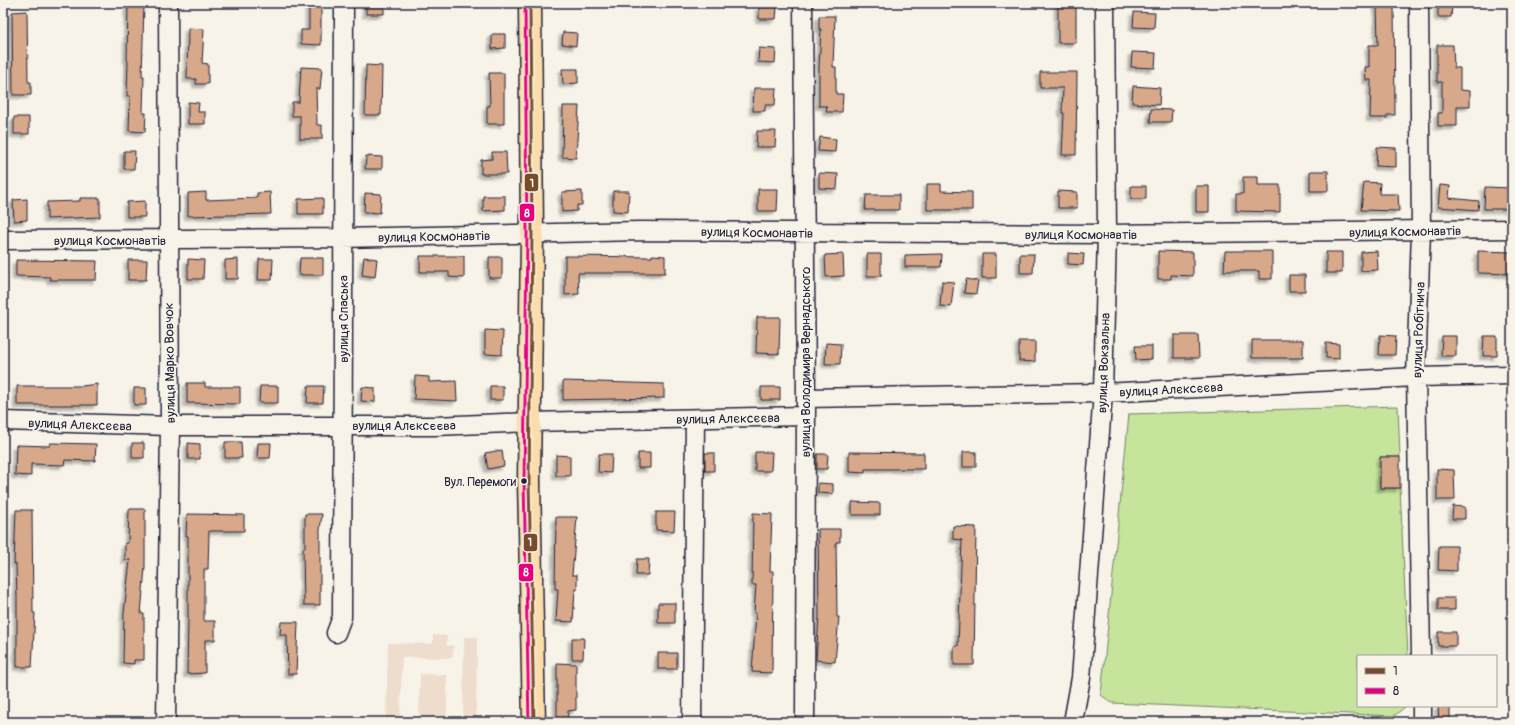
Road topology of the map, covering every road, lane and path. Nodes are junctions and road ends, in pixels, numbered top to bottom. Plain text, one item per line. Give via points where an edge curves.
1 (168, 3) edge
2 (344, 3) edge
3 (530, 3) edge
4 (802, 3) edge
5 (1106, 3) edge
6 (1418, 3) edge
7 (1512, 229) edge
8 (1421, 231) junction
9 (804, 233) junction
10 (532, 234) junction
11 (1107, 234) junction
12 (342, 238) junction
13 (3, 240) edge
14 (168, 240) junction
15 (1512, 375) edge
16 (1416, 377) junction
17 (1103, 393) junction
18 (806, 398) junction
19 (805, 416) junction
20 (695, 419) junction
21 (3, 421) edge
22 (530, 422) junction
23 (344, 425) junction
24 (170, 426) junction
25 (336, 634) dead end
26 (1421, 655) edge
27 (1422, 707) edge
28 (166, 722) edge
29 (534, 722) edge
30 (692, 722) edge
31 (805, 722) edge
32 (1073, 722) edge
33 (1422, 722) edge

1 - 14 street, вулиця Марко Вовчок
2 - 12 street, вулиця Спаська
3 - 10 main road
4 - 9 street, вулиця Володимира Вернадського
5 - 11 street, вулиця Вокзальна
6 - 8 street, вулиця Робітнича
7 - 8 street, вулиця Космонавтів
8 - 11 street, вулиця Космонавтів
8 - 16 street, вулиця Робітнича
9 - 10 street, вулиця Космонавтів via 639,231
9 - 11 street, вулиця Космонавтів
9 - 18 street, вулиця Володимира Вернадського
10 - 12 street, вулиця Космонавтів
10 - 22 main road
11 - 17 street, вулиця Вокзальна
12 - 14 street, вулиця Космонавтів
12 - 23 street, вулиця Спаська
13 - 14 street, вулиця Космонавтів
14 - 24 street, вулиця Марко Вовчок
15 - 16 street, вулиця Алєксєєва
16 - 17 street, вулиця Алєксєєва
16 - 26 street, вулиця Робітнича
17 - 18 street, вулиця Алєксєєва
17 - 32 street, вулиця Вокзальна via 1081,678
18 - 19 street, вулиця Володимира Вернадського
19 - 20 street, вулиця Алєксєєва
19 - 31 street, вулиця Володимира Вернадського
20 - 22 street, вулиця Алєксєєва
20 - 30 street
21 - 24 street, вулиця Алєксєєва
22 - 23 street, вулиця Алєксєєва via 435,426
22 - 29 main road
23 - 24 street, вулиця Алєксєєва
23 - 25 street, вулиця Спаська via 342,617
24 - 28 street, вулиця Марко Вовчок
27 - 33 street

